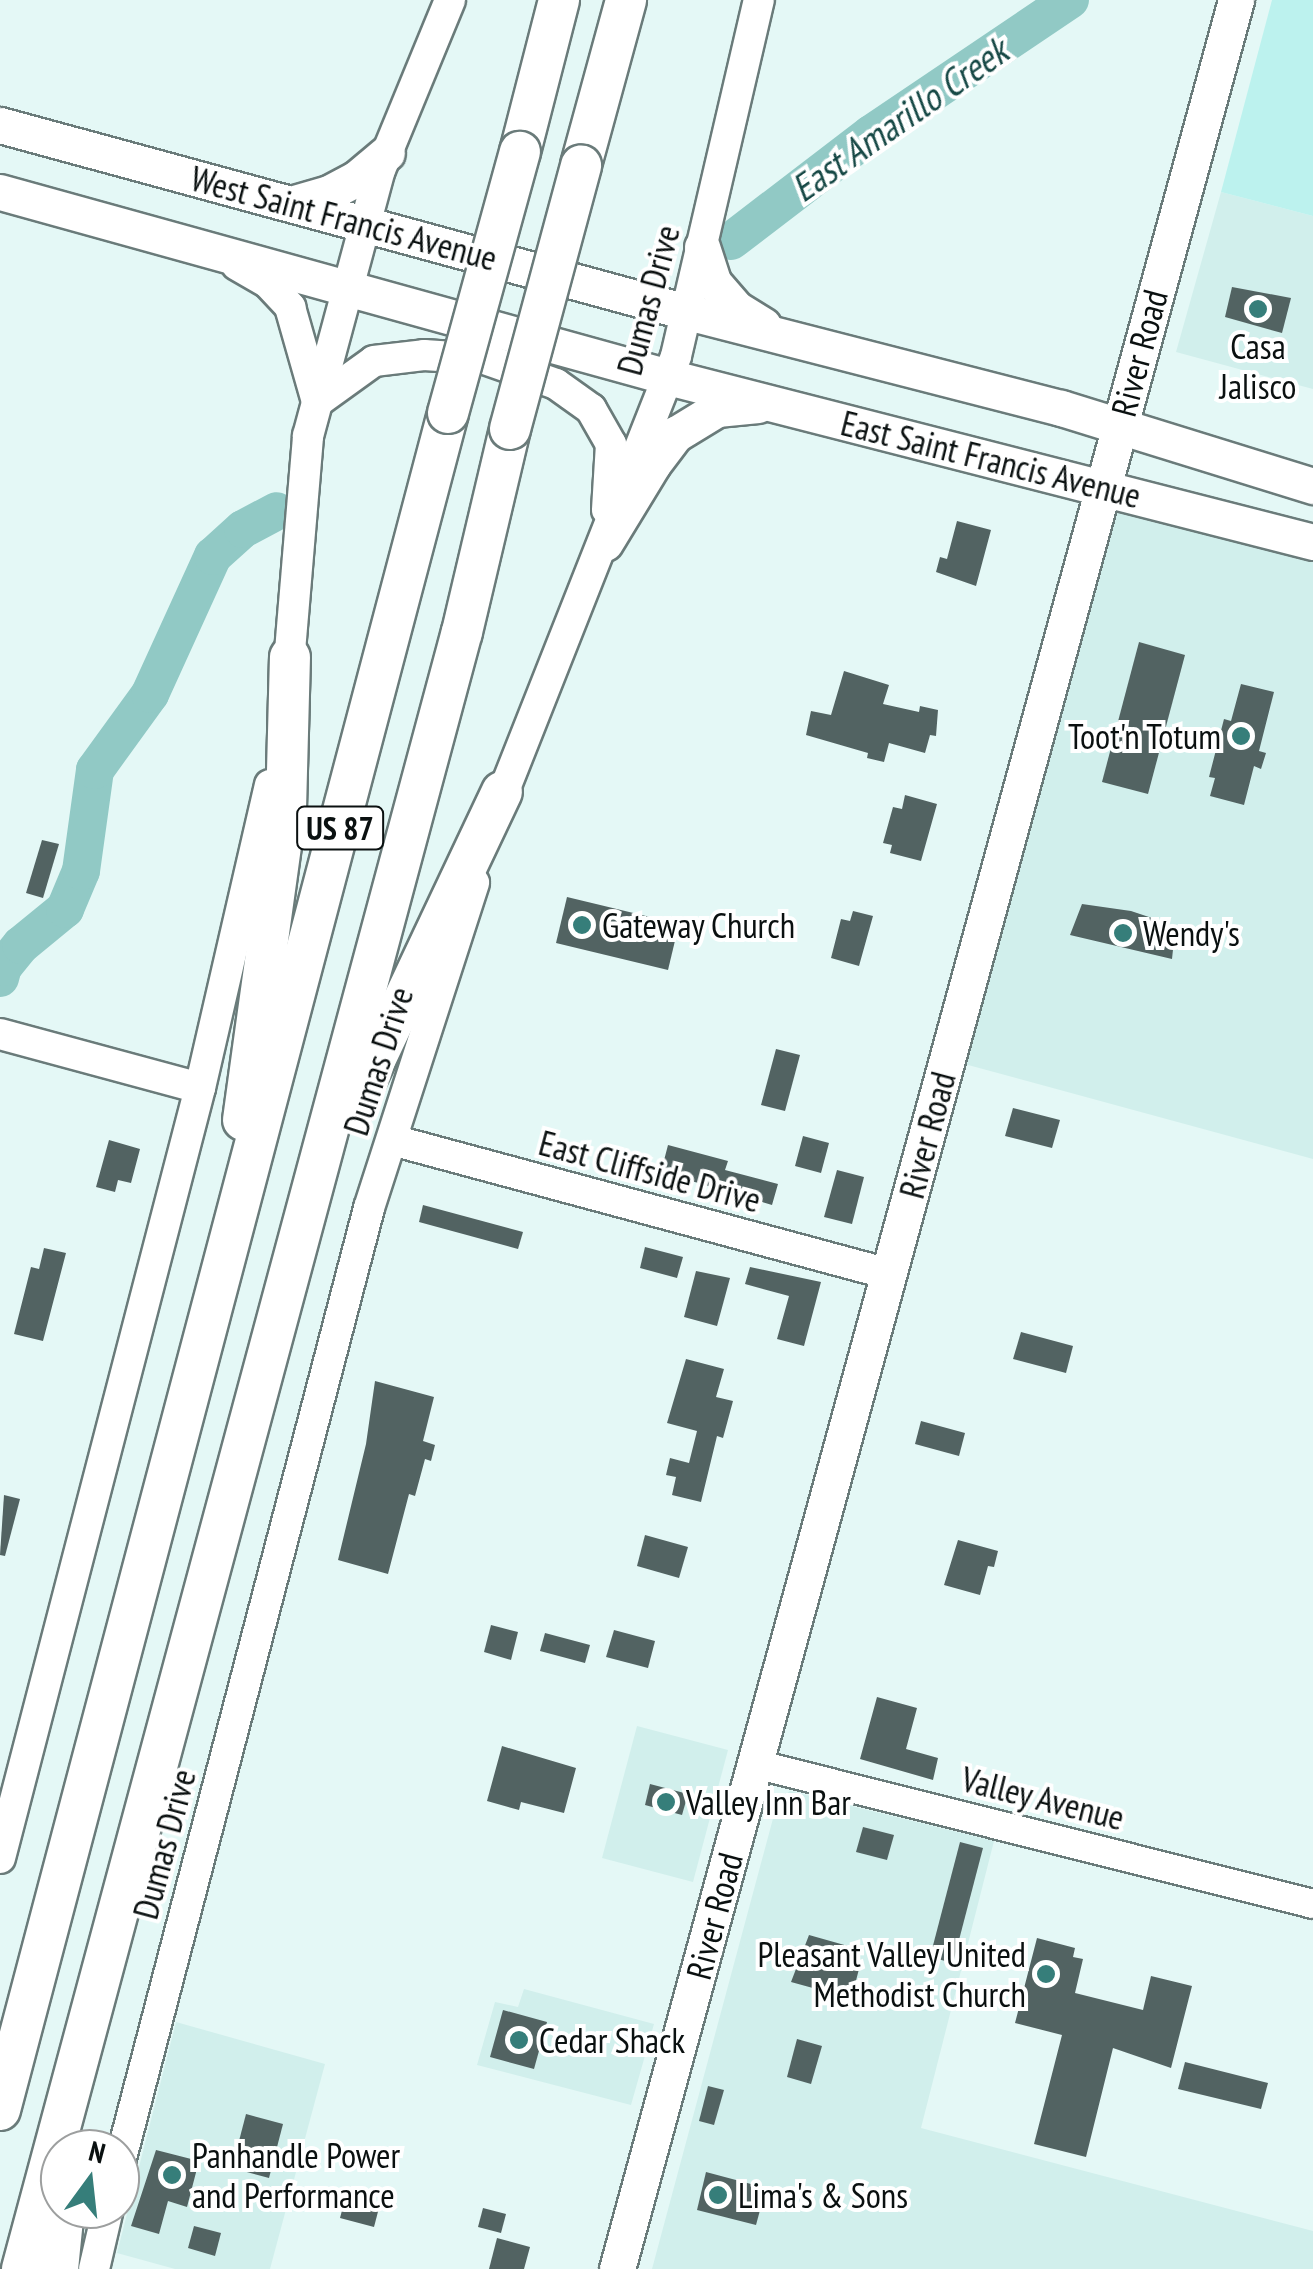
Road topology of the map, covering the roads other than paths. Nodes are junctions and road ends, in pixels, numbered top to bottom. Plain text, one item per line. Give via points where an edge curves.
1 (450, 0) edge
2 (559, 0) edge
3 (626, 0) edge
4 (759, 0) edge
5 (1236, 0) edge
6 (0, 125) edge
7 (386, 153) junction
8 (0, 192) edge
9 (294, 203) junction
10 (364, 222) junction
11 (702, 247) junction
12 (212, 251) junction
13 (346, 288) junction
14 (687, 312) junction
15 (776, 334) junction
16 (668, 377) junction
17 (317, 402) junction
18 (776, 404) junction
19 (1120, 426) junction
20 (1104, 486) junction
21 (1313, 486) edge
22 (1313, 542) edge
23 (605, 543) junction
24 (290, 658) junction
25 (502, 792) junction
26 (0, 1034) edge
27 (200, 1088) junction
28 (392, 1140) junction
29 (310, 1196) junction
30 (232, 1242) junction
31 (889, 1274) junction
32 (756, 1764) junction
33 (81, 1810) junction
34 (0, 1858) edge
35 (1313, 1904) edge
36 (89, 2013) junction
37 (0, 2034) edge
38 (0, 2110) edge
39 (74, 2129) edge
40 (129, 2129) edge
41 (62, 2229) edge
42 (103, 2229) edge
43 (22, 2269) edge
44 (58, 2269) edge
45 (94, 2269) edge
46 (617, 2269) edge

1 - 7 main road
2 - 30 highway, US 87, bridge
3 - 29 highway, US 87, bridge
4 - 11 main road, Dumas Drive
5 - 19 main road, River Road
6 - 9 main road, West Saint Francis Avenue
7 - 9 main road via 357,178
7 - 10 main road
8 - 12 main road, West Saint Francis Avenue
9 - 10 main road, West Saint Francis Avenue
10 - 13 main road
10 - 14 main road, West Saint Francis Avenue
11 - 14 main road, Dumas Drive
11 - 15 main road via 714,283
12 - 13 main road, West Saint Francis Avenue
12 - 17 main road via 268,283 290,307
13 - 16 main road, West Saint Francis Avenue
13 - 17 main road
14 - 15 main road, East Saint Francis Avenue
14 - 16 main road, Dumas Drive
15 - 19 main road, East Saint Francis Avenue
16 - 18 main road, East Saint Francis Avenue
16 - 23 main road, Dumas Drive
17 - 23 main road via 374,361 424,354 485,359 556,384 591,409 611,444
17 - 24 main road via 308,436
18 - 20 main road, East Saint Francis Avenue
18 - 23 main road via 717,409 676,434
19 - 20 main road, River Road
19 - 21 main road, East Saint Francis Avenue
20 - 22 main road, East Saint Francis Avenue
20 - 31 main road, River Road
23 - 25 main road, Dumas Drive
24 - 27 main road via 264,820
24 - 30 highway via 286,809
25 - 28 main road, Dumas Drive
25 - 29 highway
26 - 27 main road
27 - 34 main road
28 - 31 main road, East Cliffside Drive
28 - 40 main road, Dumas Drive
29 - 36 highway, US 87
30 - 33 highway, US 87
31 - 32 main road, River Road
32 - 35 street, Valley Avenue
32 - 46 main road, River Road
33 - 37 highway
33 - 38 highway, US 87
36 - 39 highway
36 - 43 highway, US 87
41 - 44 highway
42 - 45 main road

